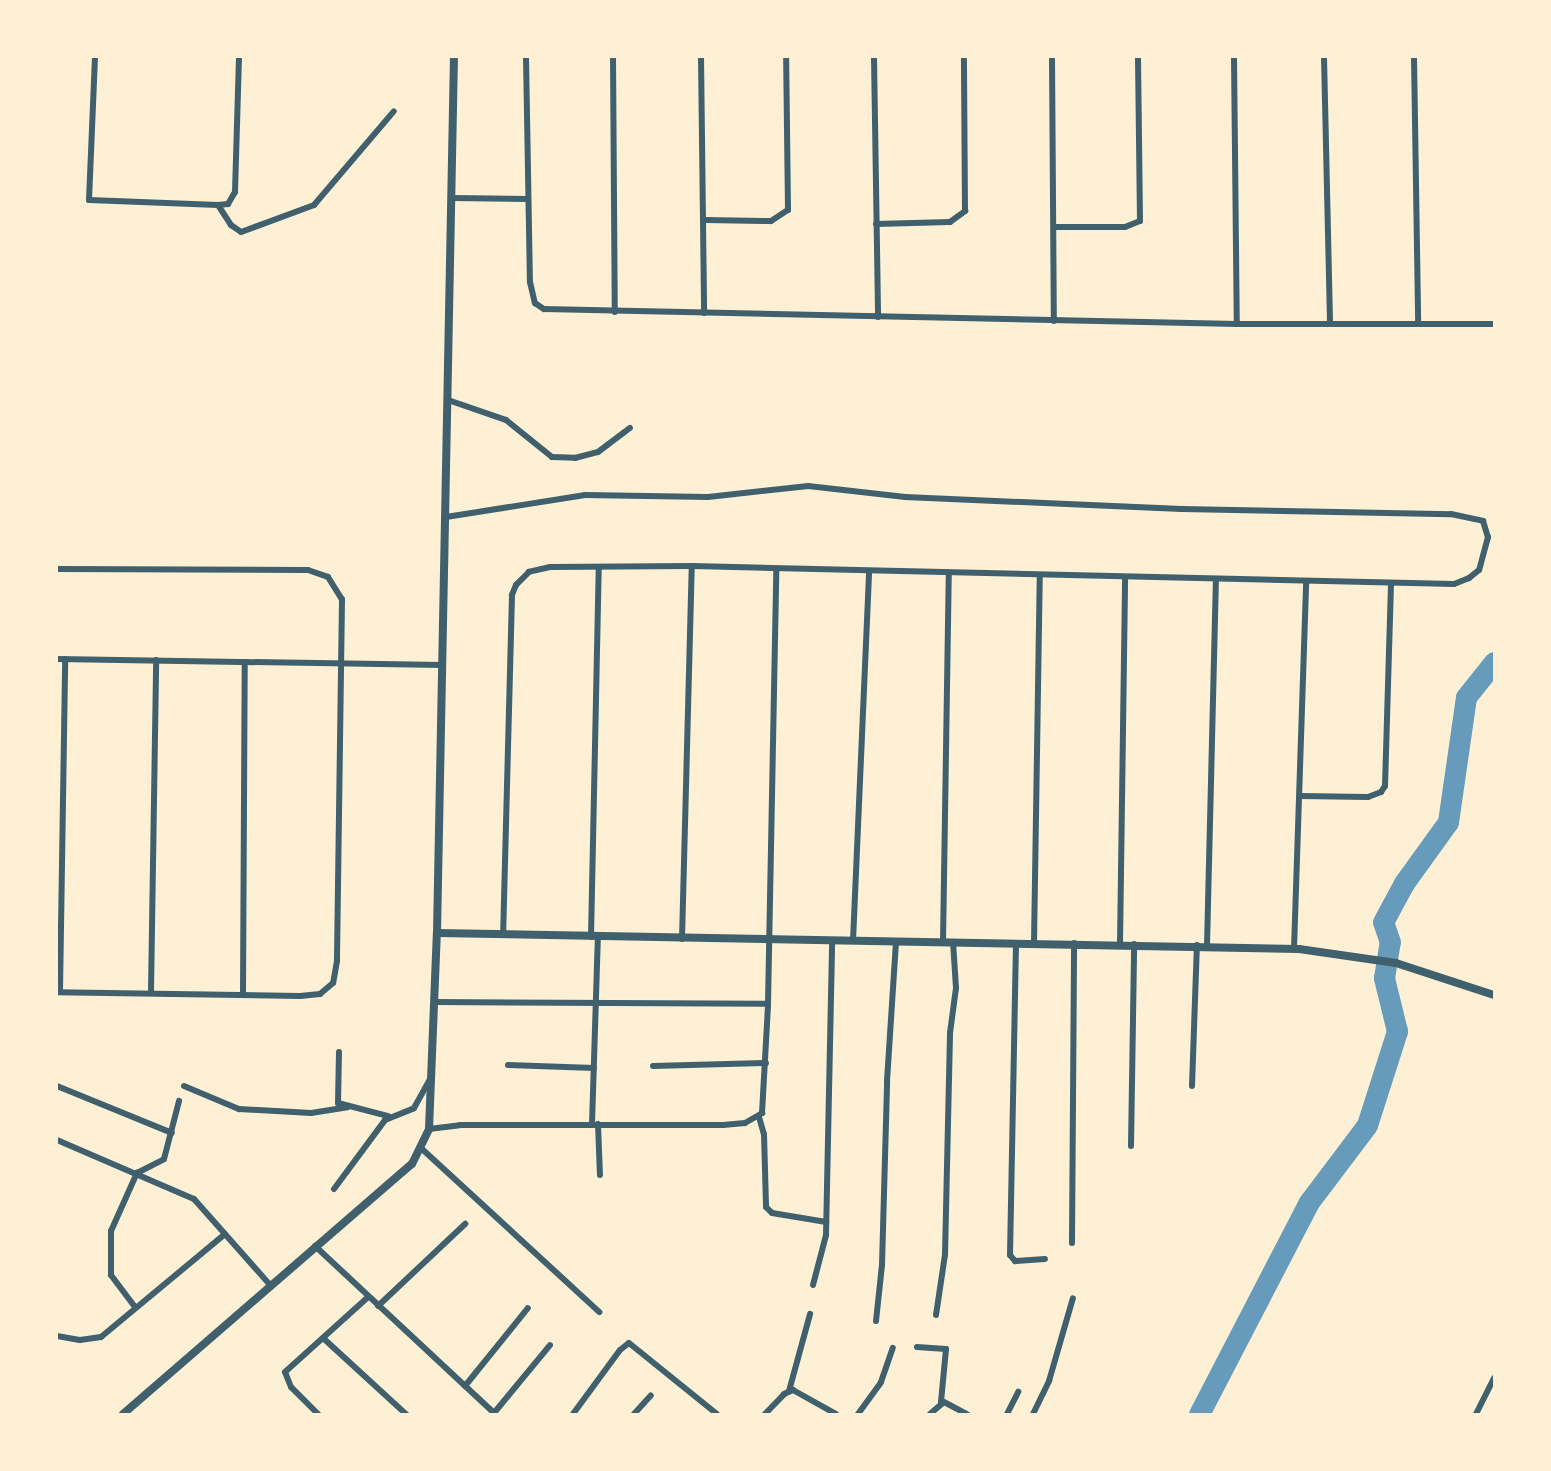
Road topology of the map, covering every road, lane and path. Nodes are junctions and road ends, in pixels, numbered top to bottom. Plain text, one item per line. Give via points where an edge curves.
1 (95, 57) edge
2 (239, 57) edge
3 (454, 57) edge
4 (526, 57) edge
5 (613, 57) edge
6 (701, 57) edge
7 (786, 57) edge
8 (874, 57) edge
9 (964, 57) edge
10 (1052, 57) edge
11 (1138, 57) edge
12 (1234, 57) edge
13 (1324, 57) edge
14 (1414, 57) edge
15 (394, 111) dead end
16 (452, 198) junction
17 (527, 199) junction
18 (218, 205) junction
19 (705, 220) junction
20 (876, 224) junction
21 (1055, 227) junction
22 (615, 312) junction
23 (704, 313) junction
24 (878, 317) junction
25 (1054, 321) junction
26 (1237, 324) junction
27 (1330, 324) junction
28 (1418, 324) junction
29 (1494, 324) edge
30 (448, 400) junction
31 (630, 428) dead end
32 (446, 517) junction
33 (692, 566) junction
34 (599, 567) junction
35 (57, 568) edge
36 (776, 570) junction
37 (869, 572) junction
38 (949, 574) junction
39 (1040, 576) junction
40 (1125, 578) junction
41 (1216, 579) junction
42 (1306, 581) junction
43 (1391, 583) junction
44 (57, 659) edge
45 (65, 659) junction
46 (156, 660) junction
47 (245, 662) junction
48 (339, 663) junction
49 (443, 665) junction
50 (1300, 796) junction
51 (437, 933) junction
52 (503, 935) junction
53 (595, 937) junction
54 (682, 939) junction
55 (769, 940) junction
56 (832, 940) junction
57 (853, 941) junction
58 (896, 942) junction
59 (943, 942) junction
60 (953, 942) junction
61 (1017, 943) junction
62 (1034, 943) junction
63 (1074, 944) junction
64 (1120, 944) junction
65 (1134, 944) junction
66 (1197, 945) junction
67 (1207, 945) junction
68 (1294, 949) junction
69 (151, 991) junction
70 (58, 992) edge
71 (243, 992) junction
72 (1494, 996) edge
73 (435, 1002) junction
74 (596, 1004) junction
75 (768, 1004) junction
76 (339, 1052) dead end
77 (765, 1063) junction
78 (508, 1065) dead end
79 (653, 1066) dead end
80 (594, 1068) junction
81 (432, 1076) junction
82 (57, 1086) edge
83 (184, 1086) dead end
84 (1192, 1086) dead end
85 (179, 1101) dead end
86 (348, 1107) junction
87 (388, 1116) junction
88 (759, 1117) junction
89 (595, 1124) junction
90 (429, 1129) junction
91 (172, 1133) junction
92 (57, 1140) edge
93 (1131, 1146) dead end
94 (422, 1149) junction
95 (137, 1173) junction
96 (600, 1175) dead end
97 (334, 1189) dead end
98 (826, 1222) junction
99 (465, 1224) dead end
100 (225, 1234) junction
101 (1072, 1243) dead end
102 (315, 1246) junction
103 (1045, 1259) dead end
104 (270, 1285) junction
105 (813, 1285) dead end
106 (368, 1297) junction
107 (1073, 1298) dead end
108 (378, 1306) junction
109 (135, 1307) junction
110 (528, 1308) dead end
111 (599, 1312) dead end
112 (810, 1314) dead end
113 (936, 1315) dead end
114 (876, 1321) dead end
115 (57, 1336) edge
116 (323, 1338) junction
117 (550, 1345) dead end
118 (917, 1347) dead end
119 (893, 1348) dead end
120 (1494, 1378) edge
121 (465, 1386) junction
122 (789, 1391) junction
123 (1018, 1392) dead end
124 (651, 1395) dead end
125 (941, 1402) junction
126 (1478, 1412) edge
127 (495, 1413) edge
128 (123, 1414) edge
129 (318, 1414) edge
130 (406, 1414) edge
131 (573, 1414) edge
132 (634, 1414) edge
133 (717, 1414) edge
134 (765, 1414) edge
135 (836, 1414) edge
136 (858, 1414) edge
137 (930, 1414) edge
138 (968, 1414) edge
139 (1007, 1414) edge
140 (1033, 1414) edge
141 (1486, 1414) edge

1 - 18 street via 89,200
2 - 18 street via 235,192 228,204
3 - 16 street
4 - 17 street
5 - 22 street
6 - 19 street
7 - 19 street via 788,210 771,221
8 - 20 street
9 - 20 street via 965,211 950,222
10 - 21 street
11 - 21 street via 1140,221 1125,227
12 - 26 street
13 - 27 street
14 - 28 street
15 - 18 street via 314,206 241,232 231,225
16 - 17 street
16 - 30 street
17 - 22 street via 530,282 535,303 548,310
19 - 23 street
20 - 24 street
21 - 25 street
22 - 23 street
23 - 24 street
24 - 25 street
25 - 26 street
26 - 27 street
27 - 28 street
28 - 29 street
30 - 31 street via 506,420 552,456 575,458 598,453
30 - 32 street
32 - 43 street via 585,495 708,497 808,486 894,497 1182,509 1451,514 1483,521 1488,537 1485,558 1469,579 1454,584
32 - 49 street
33 - 34 street
33 - 36 street
33 - 54 street
34 - 52 street via 540,568 516,585 512,596
34 - 53 street
35 - 48 street via 317,572 335,583 342,599
36 - 37 street
36 - 55 street
37 - 38 street
37 - 57 street
38 - 39 street
38 - 59 street
39 - 40 street
39 - 62 street
40 - 41 street
40 - 64 street
41 - 42 street
41 - 67 street
42 - 43 street
42 - 50 street
43 - 50 street via 1385,786 1368,797
44 - 45 street
45 - 46 street
45 - 70 street
46 - 47 street
46 - 69 street
47 - 48 street
47 - 71 street
48 - 49 street
48 - 71 street via 335,977 328,989 310,995
49 - 51 street
50 - 68 street
51 - 52 street
51 - 73 street
52 - 53 street
53 - 54 street
53 - 74 street
54 - 55 street
55 - 56 street
55 - 75 street
56 - 57 street
56 - 98 street
57 - 58 street
58 - 59 street
58 - 114 street via 882,1265
59 - 60 street
60 - 61 street
60 - 113 street via 956,988 950,1032 945,1255
61 - 62 street
61 - 103 street via 1010,1255 1016,1261
62 - 63 street
63 - 64 street
63 - 101 street
64 - 65 street
65 - 66 street
65 - 93 street
66 - 67 street
66 - 84 street
67 - 68 street
68 - 72 street via 1396,963
69 - 70 street
69 - 71 street
73 - 74 street
73 - 81 street
74 - 75 street
74 - 80 street
75 - 77 street
76 - 86 street via 336,1097
77 - 79 street
77 - 88 street via 765,1101
78 - 80 street
80 - 89 street
81 - 87 street via 414,1108
81 - 90 street
82 - 91 street
83 - 86 street via 238,1109 311,1113
85 - 91 street
86 - 87 street
87 - 97 street
88 - 89 street via 723,1125
88 - 98 street via 764,1134 766,1207 772,1213
89 - 90 street
89 - 96 street
90 - 94 street
91 - 95 street via 164,1159
92 - 95 street
94 - 102 street via 412,1164
94 - 111 street
95 - 100 street via 194,1199
95 - 109 street via 114,1219 109,1254 114,1283
98 - 105 street
99 - 108 street
100 - 104 street
100 - 109 street
102 - 104 street
102 - 106 street
104 - 128 street
106 - 108 street
106 - 116 street
107 - 140 street via 1049,1381
108 - 121 street
109 - 115 street via 100,1336 80,1340
110 - 121 street
112 - 122 street
116 - 129 street via 285,1372 291,1387
116 - 130 street
117 - 127 street
118 - 125 street via 946,1350
119 - 136 street via 881,1382
120 - 126 street
121 - 127 street
122 - 134 street
122 - 135 street via 798,1390
123 - 139 street
124 - 132 street
125 - 137 street
125 - 138 street
126 - 141 street
131 - 133 street via 629,1343

